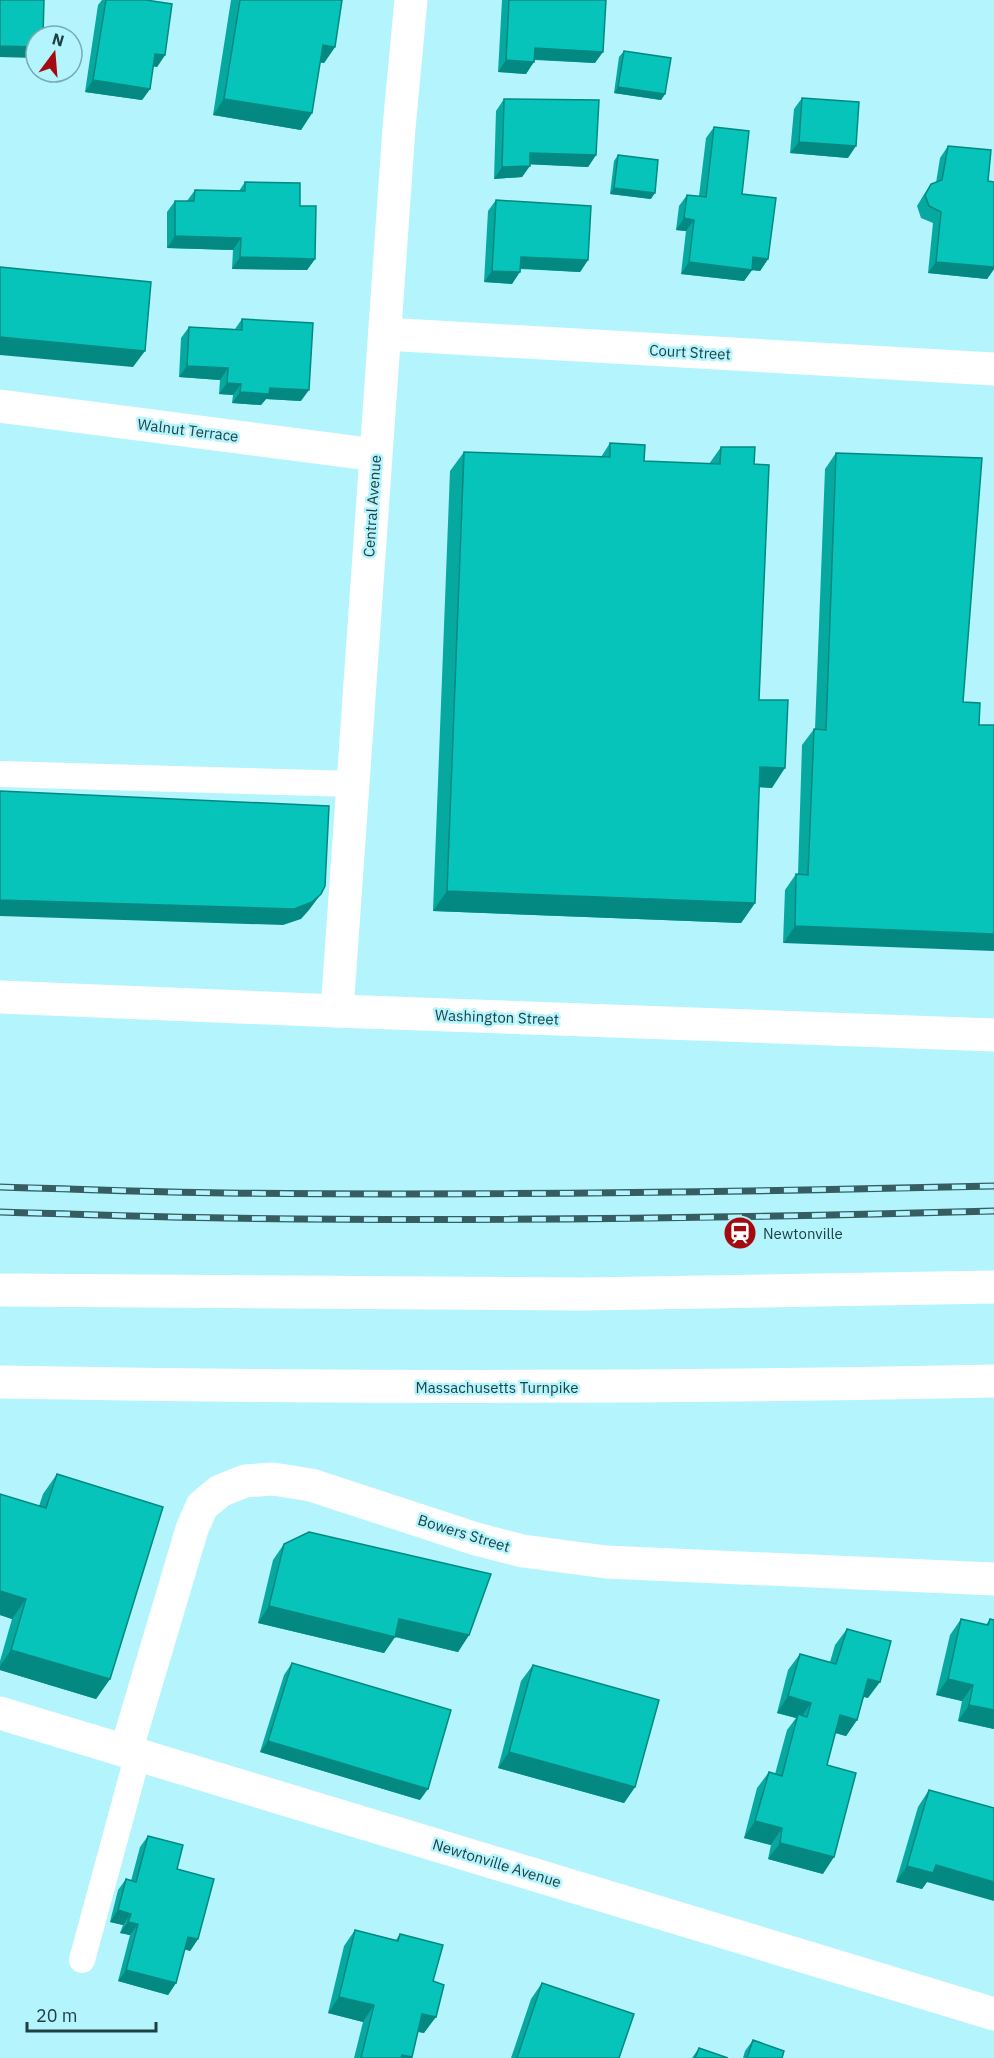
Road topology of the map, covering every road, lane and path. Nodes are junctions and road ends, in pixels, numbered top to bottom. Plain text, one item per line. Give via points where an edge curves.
1 (411, 0) edge
2 (385, 334) junction
3 (994, 369) edge
4 (0, 406) edge
5 (376, 455) junction
6 (0, 774) edge
7 (353, 784) junction
8 (0, 997) edge
9 (338, 1011) junction
10 (994, 1035) edge
11 (994, 1287) edge
12 (0, 1290) edge
13 (994, 1381) edge
14 (0, 1382) edge
15 (994, 1579) edge
16 (0, 1713) edge
17 (132, 1753) junction
18 (82, 1960) dead end
19 (994, 2014) edge

1 - 2 main road, Central Avenue
2 - 3 main road, Court Street
2 - 5 main road, Central Avenue
4 - 5 main road, Walnut Terrace
5 - 7 main road, Central Avenue
6 - 7 lane
7 - 9 main road, Central Avenue
8 - 9 main road, Washington Street
9 - 10 main road, Washington Street
11 - 12 main road via 584,1294
13 - 14 main road, Massachusetts Turnpike via 559,1388
15 - 17 main road, Bowers Street via 566,1557 476,1539 311,1485 273,1479 245,1481 220,1491 202,1506 192,1530
16 - 17 main road, Newtonville Avenue
17 - 18 lane
17 - 19 main road, Newtonville Avenue

